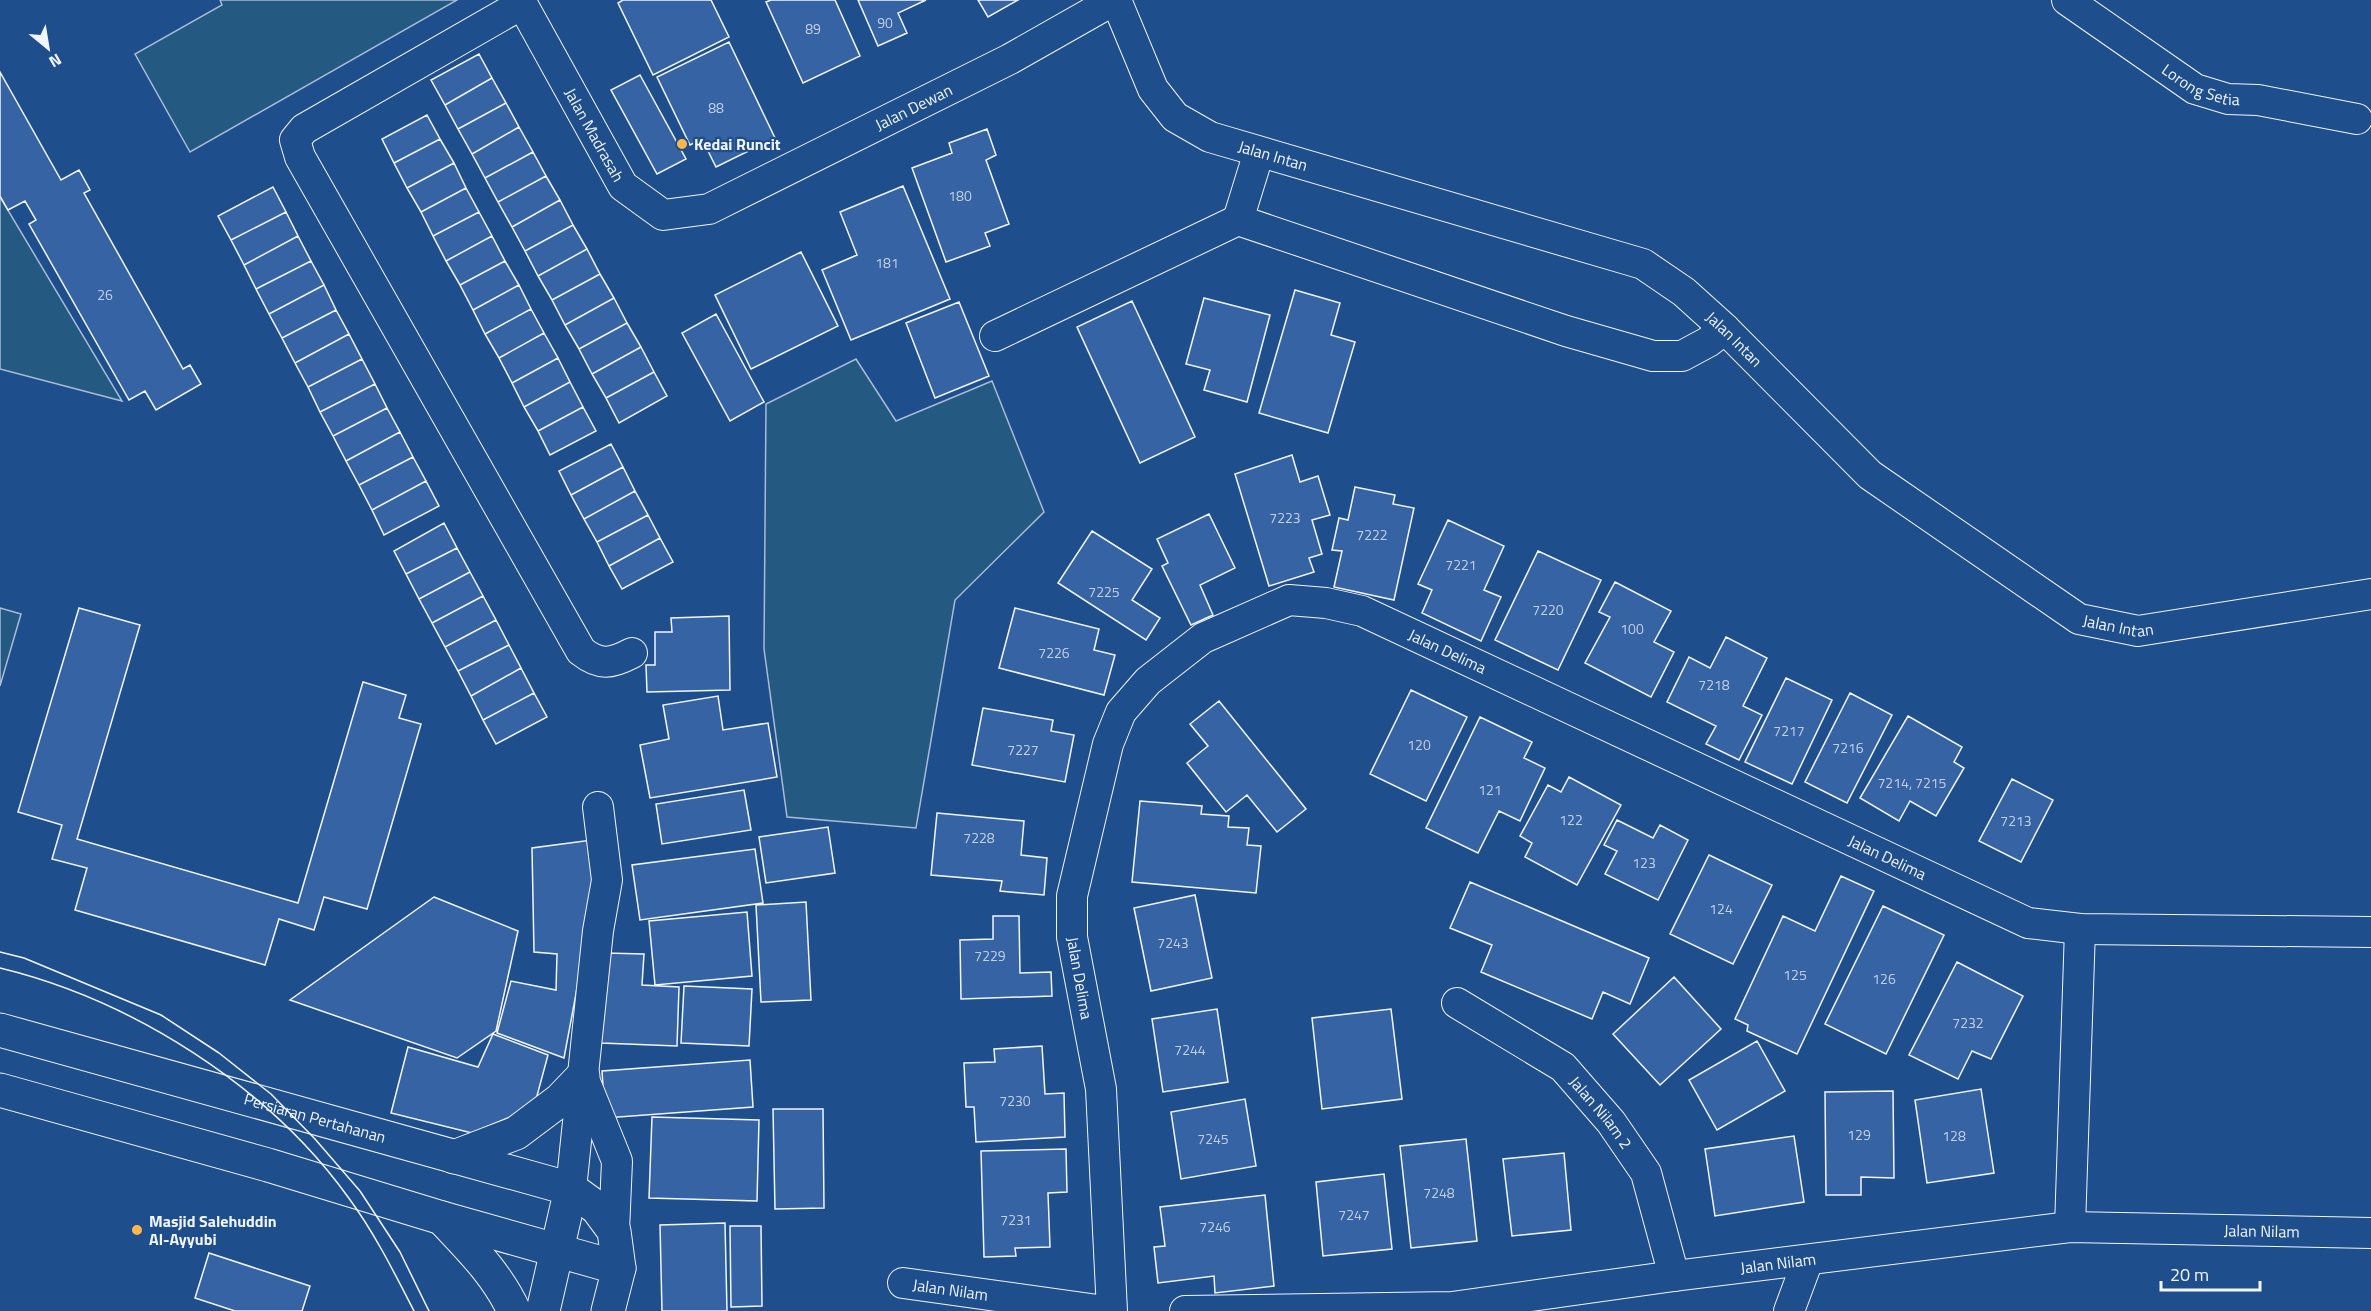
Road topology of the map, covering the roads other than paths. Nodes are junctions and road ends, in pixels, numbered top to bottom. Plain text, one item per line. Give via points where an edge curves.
1 (1115, 0) edge
2 (2067, 0) edge
3 (521, 2) edge
4 (2356, 119) dead end
5 (1259, 153) junction
6 (710, 210) joint
7 (1238, 220) junction
8 (1725, 329) junction
9 (995, 336) dead end
10 (2371, 594) edge
11 (632, 653) dead end
12 (598, 807) dead end
13 (2080, 929) junction
14 (2371, 932) edge
15 (1457, 1003) dead end
16 (0, 1030) edge
17 (583, 1076) junction
18 (0, 1090) edge
19 (454, 1157) junction
20 (571, 1189) junction
21 (442, 1218) junction
22 (2070, 1227) junction
23 (614, 1231) junction
24 (2371, 1233) edge
25 (557, 1251) junction
26 (1808, 1260) junction
27 (619, 1268) junction
28 (1674, 1276) junction
29 (903, 1283) dead end
30 (1451, 1309) edge
31 (514, 1311) edge
32 (543, 1311) edge
33 (608, 1311) edge
34 (1105, 1311) edge
35 (1112, 1311) edge
36 (1185, 1311) edge
37 (1789, 1311) edge

1 - 5 street, Jalan Intan via 1154,89 1175,117 1210,137
1 - 6 street, Jalan Dewan via 1010,59
2 - 4 street, Lorong Setia via 2195,89 2228,99 2258,100
3 - 6 street, Jalan Madrasah via 623,186 663,215
3 - 11 street via 304,129 295,140 300,157 581,651 602,662 615,662
5 - 7 street
5 - 8 street, Jalan Intan via 1642,264 1684,292
7 - 8 street via 1566,331 1653,356 1682,356
7 - 9 street
8 - 10 street, Jalan Intan via 1870,475 2079,618 2138,631
12 - 17 street via 608,880 598,931
13 - 14 street, Jalan Delima
13 - 22 street
13 - 35 street, Jalan Delima via 2028,923 1362,611 1288,600 1203,638 1141,689 1121,712 1108,744 1072,896 1072,937 1101,1089
15 - 28 street, Jalan Nilam 2 via 1563,1067 1611,1122 1646,1173
16 - 19 main road, Persiaran Pertahanan
17 - 19 main road via 560,1100 516,1133
17 - 20 street
17 - 23 street via 617,1161
18 - 21 main road
19 - 20 main road, Persiaran Pertahanan
20 - 23 main road, Persiaran Pertahanan via 597,1208
20 - 25 main road
21 - 25 main road
21 - 31 main road via 487,1265
22 - 24 street, Jalan Nilam
22 - 26 street, Jalan Nilam
23 - 27 main road
25 - 27 main road
25 - 32 main road
26 - 28 street, Jalan Nilam
26 - 37 street
27 - 33 main road
28 - 30 street, Jalan Nilam
29 - 34 street, Jalan Nilam
30 - 36 street, Jalan Nilam

